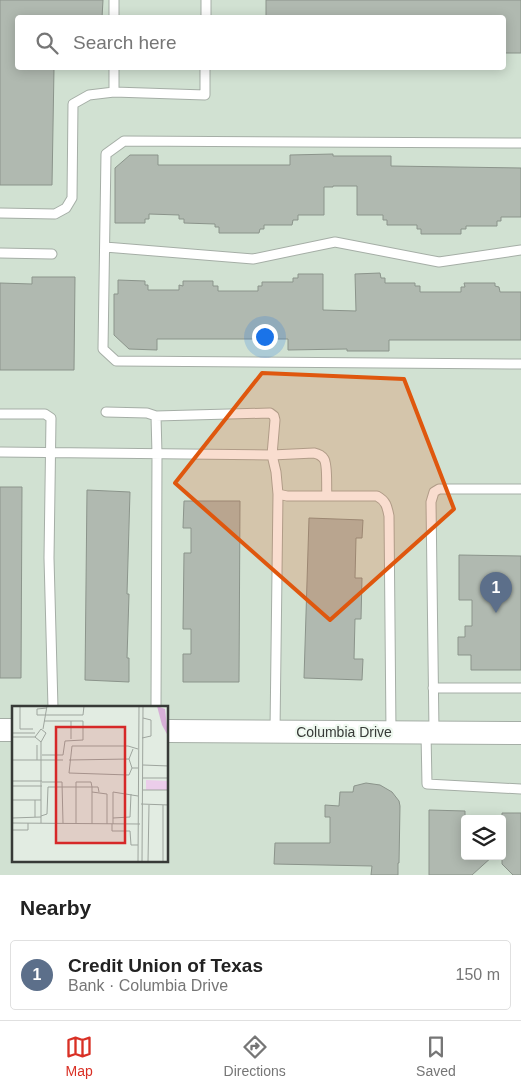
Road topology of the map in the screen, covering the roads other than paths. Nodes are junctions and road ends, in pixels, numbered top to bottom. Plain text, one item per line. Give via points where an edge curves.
1 (114, 0) edge
2 (206, 0) edge
3 (114, 15) edge
4 (206, 15) edge
5 (114, 70) edge
6 (205, 70) edge
7 (114, 92) junction
8 (521, 143) edge
9 (0, 212) edge
10 (105, 247) junction
11 (521, 250) edge
12 (0, 253) edge
13 (52, 254) dead end
14 (521, 364) edge
15 (106, 412) dead end
16 (0, 414) edge
17 (156, 416) junction
18 (0, 452) edge
19 (50, 453) junction
20 (157, 454) junction
21 (272, 455) junction
22 (521, 489) edge
23 (278, 494) junction
24 (327, 496) junction
25 (433, 688) junction
26 (521, 688) edge
27 (53, 706) edge
28 (156, 706) edge
29 (169, 731) edge
30 (275, 732) junction
31 (390, 732) junction
32 (430, 733) junction
33 (521, 733) edge
34 (521, 789) edge

1 - 3 lane
2 - 4 lane
5 - 7 lane
6 - 7 lane via 205,95
7 - 9 lane via 88,95 73,104 72,198 66,208 54,214
8 - 10 lane via 124,141 106,154
10 - 11 lane via 253,259 336,242 439,262
10 - 14 lane via 103,349 116,362
12 - 13 lane
15 - 17 lane
16 - 19 lane via 46,414 51,418
17 - 20 lane
17 - 21 lane via 270,413 275,420
18 - 19 lane
19 - 20 lane
19 - 27 lane
20 - 21 lane
20 - 28 lane
21 - 23 lane
21 - 24 lane via 314,453 324,458
22 - 25 lane via 438,489 434,492 431,502
23 - 24 lane
23 - 30 lane
24 - 31 lane via 378,496 387,505
25 - 26 lane
25 - 32 lane
29 - 30 street, Columbia Drive
30 - 31 street, Columbia Drive
31 - 32 street, Columbia Drive
32 - 33 street, Columbia Drive
32 - 34 lane via 427,784

